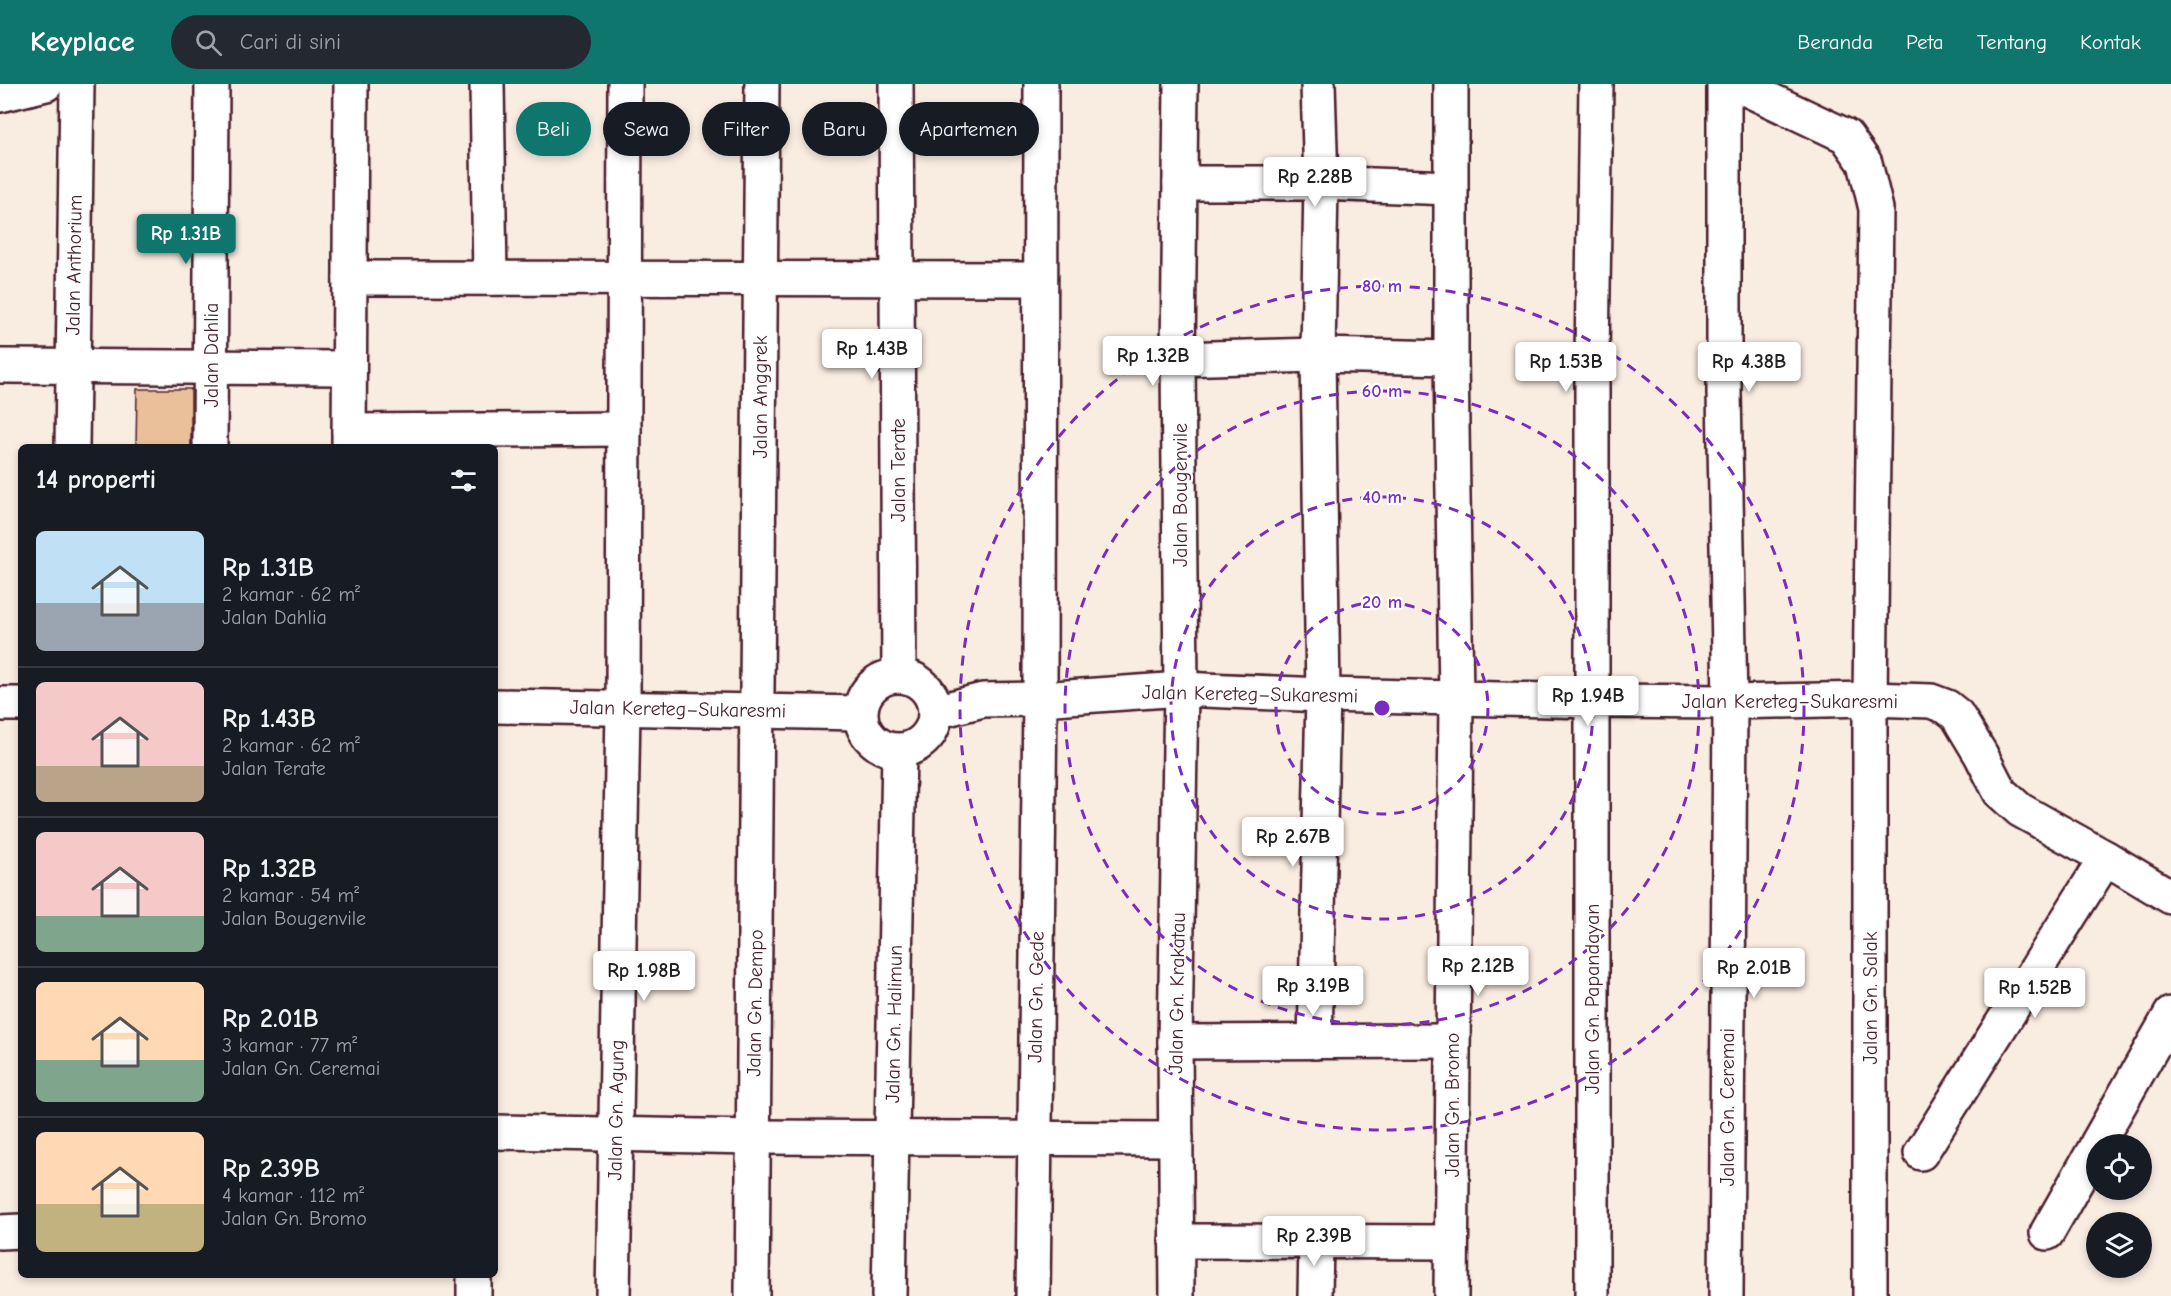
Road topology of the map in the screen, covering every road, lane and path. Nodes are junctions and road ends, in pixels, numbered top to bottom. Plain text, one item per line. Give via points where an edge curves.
1 (46, 84) edge
2 (77, 84) edge
3 (212, 84) edge
4 (351, 84) edge
5 (487, 84) edge
6 (625, 84) edge
7 (762, 84) edge
8 (896, 84) edge
9 (1041, 84) edge
10 (1181, 84) edge
11 (1318, 84) edge
12 (1451, 84) edge
13 (1596, 84) edge
14 (1724, 84) edge
15 (1736, 84) edge
16 (0, 95) edge
17 (1180, 183) junction
18 (1321, 183) junction
19 (1450, 188) junction
20 (350, 278) junction
21 (490, 278) junction
22 (624, 279) junction
23 (761, 279) junction
24 (897, 279) junction
25 (1040, 279) junction
26 (1318, 356) junction
27 (1451, 358) junction
28 (1178, 359) junction
29 (0, 366) edge
30 (73, 366) junction
31 (210, 367) junction
32 (349, 368) junction
33 (624, 429) junction
34 (483, 438) edge
35 (349, 439) edge
36 (72, 444) edge
37 (210, 444) edge
38 (899, 676) junction
39 (1181, 689) junction
40 (1323, 695) junction
41 (1456, 698) junction
42 (1040, 699) junction
43 (1869, 699) junction
44 (1593, 701) junction
45 (1730, 702) junction
46 (0, 704) edge
47 (18, 704) edge
48 (498, 706) edge
49 (622, 708) junction
50 (758, 711) junction
51 (935, 712) junction
52 (860, 713) junction
53 (899, 751) junction
54 (2106, 858) junction
55 (2171, 897) edge
56 (2171, 1014) edge
57 (1452, 1041) junction
58 (1175, 1042) junction
59 (1315, 1042) junction
60 (498, 1132) edge
61 (2103, 1134) edge
62 (616, 1135) junction
63 (754, 1137) junction
64 (892, 1138) junction
65 (1033, 1138) junction
66 (1176, 1139) junction
67 (1921, 1153) dead end
68 (2086, 1165) edge
69 (18, 1231) edge
70 (0, 1232) edge
71 (2048, 1233) dead end
72 (1176, 1241) junction
73 (1316, 1241) junction
74 (1451, 1242) junction
75 (474, 1278) edge
76 (474, 1296) edge
77 (613, 1296) edge
78 (752, 1296) edge
79 (889, 1296) edge
80 (1033, 1296) edge
81 (1177, 1296) edge
82 (1315, 1296) edge
83 (1451, 1296) edge
84 (1592, 1296) edge
85 (1726, 1296) edge
86 (1870, 1296) edge

1 - 16 street
2 - 30 street, Jalan Anthorium
3 - 31 street, Jalan Dahlia
4 - 20 street
5 - 21 street
6 - 22 street, Jalan Gn. Agung
7 - 23 street, Jalan Anggrek
8 - 24 street, Jalan Terate
9 - 25 street, Jalan Gn. Gede
10 - 17 street, Jalan Bougenvile
11 - 18 street
12 - 19 street, Jalan Gn. Bromo
13 - 44 street, Jalan Gn. Papandayan
14 - 45 street, Jalan Gn. Ceremai
15 - 43 street, Jalan Gn. Salak via 1846,136 1865,163 1876,208
17 - 18 street
17 - 28 street, Jalan Bougenvile
18 - 19 street
18 - 26 street
19 - 27 street, Jalan Gn. Bromo
20 - 21 street
20 - 32 street
21 - 22 street
22 - 23 street
22 - 33 street, Jalan Gn. Agung
23 - 24 street
23 - 50 street, Jalan Anggrek
24 - 25 street
24 - 38 street, Jalan Terate
25 - 42 street, Jalan Gn. Gede
26 - 27 street
26 - 28 street
26 - 40 street
27 - 41 street, Jalan Gn. Bromo
28 - 39 street, Jalan Bougenvile
29 - 30 street
30 - 31 street
30 - 36 street, Jalan Anthorium
31 - 32 street
31 - 37 street, Jalan Dahlia
32 - 35 street
33 - 34 street
33 - 49 street, Jalan Gn. Agung
34 - 35 street
38 - 51 street via 924,687
38 - 52 street via 872,686 863,698
39 - 40 street, Jalan Kereteg–Sukaresmi
39 - 42 street, Jalan Kereteg–Sukaresmi
39 - 58 street, Jalan Gn. Krakatau
40 - 41 street, Jalan Kereteg–Sukaresmi
40 - 59 street
41 - 44 street, Jalan Kereteg–Sukaresmi
41 - 57 street, Jalan Gn. Bromo
42 - 51 street, Jalan Kereteg–Sukaresmi via 983,700
42 - 65 street, Jalan Gn. Gede
43 - 45 street, Jalan Kereteg–Sukaresmi
43 - 54 street, Jalan Kereteg–Sukaresmi via 1931,701 1947,707 1957,715 2000,792 2020,810
43 - 86 street, Jalan Gn. Salak
44 - 45 street, Jalan Kereteg–Sukaresmi
44 - 84 street, Jalan Gn. Papandayan
45 - 85 street, Jalan Gn. Ceremai
46 - 47 street
48 - 49 street, Jalan Kereteg–Sukaresmi
49 - 50 street, Jalan Kereteg–Sukaresmi
49 - 62 street, Jalan Gn. Agung
50 - 52 street, Jalan Kereteg–Sukaresmi
50 - 63 street, Jalan Gn. Dempo
51 - 53 street via 934,723 921,743
52 - 53 street via 863,728 872,740 884,749
53 - 64 street, Jalan Gn. Halimun
54 - 55 street, Jalan Kereteg–Sukaresmi
54 - 67 street
56 - 61 street
57 - 59 street
57 - 74 street, Jalan Gn. Bromo
58 - 59 street
58 - 66 street, Jalan Gn. Krakatau
60 - 62 street
62 - 63 street
62 - 77 street, Jalan Gn. Agung
63 - 64 street
63 - 78 street, Jalan Gn. Dempo
64 - 65 street
64 - 79 street, Jalan Gn. Halimun
65 - 66 street
65 - 80 street, Jalan Gn. Gede
66 - 72 street, Jalan Gn. Krakatau
68 - 71 street
69 - 70 street
72 - 73 street
72 - 81 street, Jalan Gn. Krakatau
73 - 74 street
73 - 82 street
74 - 83 street, Jalan Gn. Bromo
75 - 76 street

